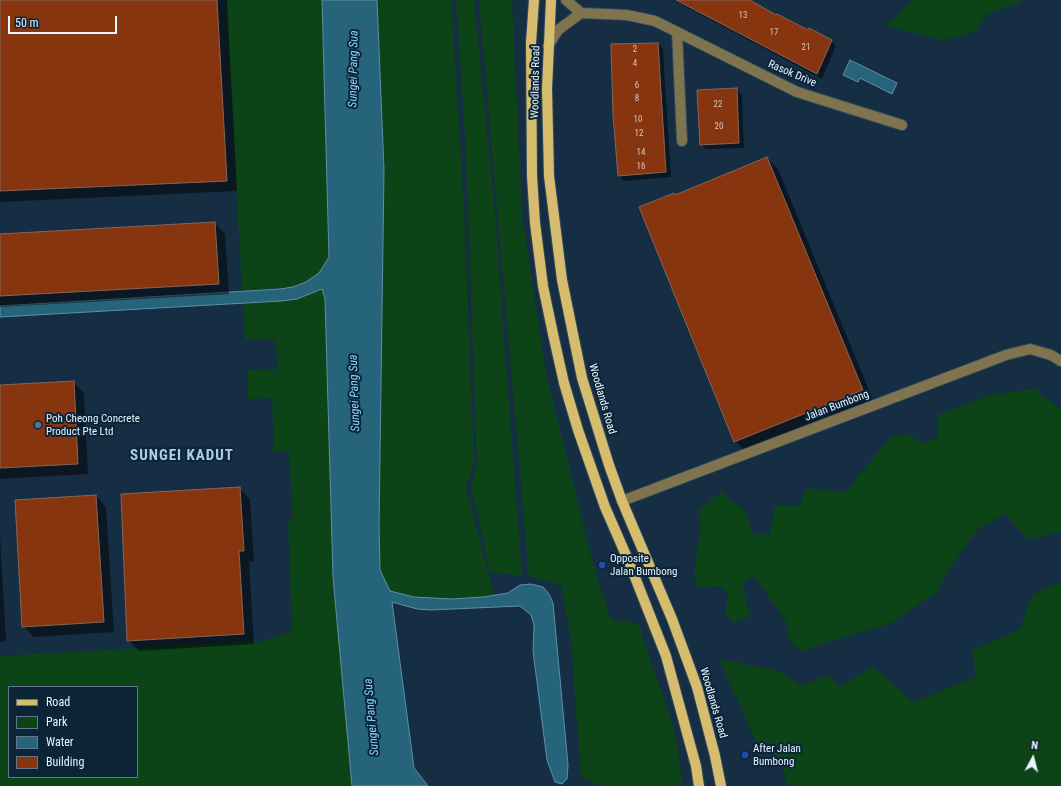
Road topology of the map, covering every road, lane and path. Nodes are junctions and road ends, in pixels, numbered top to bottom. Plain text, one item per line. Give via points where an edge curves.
1 (534, 0) edge
2 (551, 0) edge
3 (566, 0) edge
4 (581, 13) junction
5 (677, 32) junction
6 (548, 46) junction
7 (902, 126) dead end
8 (682, 141) dead end
9 (1061, 361) edge
10 (622, 500) junction
11 (699, 786) edge
12 (721, 786) edge

1 - 11 main road, Woodlands Road via 531,43 532,176 543,286 553,334 578,430 605,507 666,656 696,766
2 - 6 main road, Woodlands Road
3 - 4 street
4 - 5 street, Rasok Drive via 646,18
4 - 6 street via 558,30
5 - 7 street, Rasok Drive via 797,92
5 - 8 street
6 - 10 main road, Woodlands Road via 549,176 562,280 582,378
9 - 10 street, Jalan Bumbong via 1051,355 1030,350 1006,355
10 - 12 main road, Woodlands Road via 684,649 708,724

